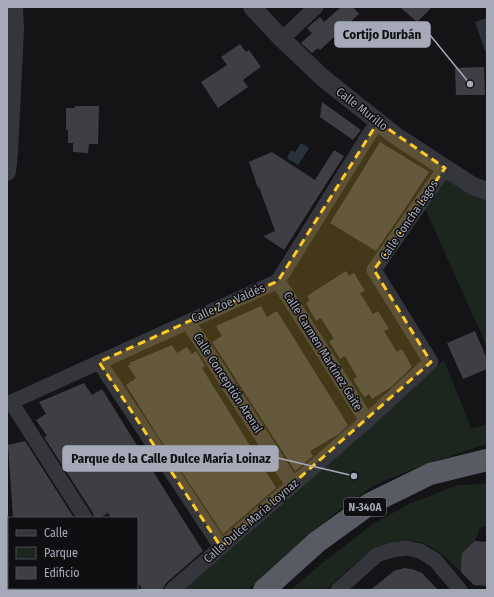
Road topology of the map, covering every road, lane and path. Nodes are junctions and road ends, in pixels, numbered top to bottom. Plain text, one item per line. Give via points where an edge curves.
1 (14, 7) edge
2 (252, 7) edge
3 (316, 7) edge
4 (11, 30) edge
5 (282, 39) junction
6 (378, 122) junction
7 (444, 168) junction
8 (7, 172) edge
9 (487, 191) edge
10 (278, 281) junction
11 (188, 322) junction
12 (99, 362) junction
13 (9, 403) edge
14 (367, 421) junction
15 (487, 460) edge
16 (293, 485) junction
17 (85, 517) edge
18 (221, 547) junction
19 (172, 590) edge
20 (264, 590) edge
21 (338, 590) edge
22 (460, 590) edge

1 - 4 street
2 - 5 street, Calle Murillo
3 - 5 street
4 - 8 street
5 - 6 street, Calle Murillo via 322,78
6 - 7 street, Calle Murillo
6 - 10 street, Calle Zoe Valdés
7 - 9 street, Calle Murillo via 473,186
7 - 14 street, Calle Concha Lagos via 374,270 431,362
10 - 11 street, Calle Zoe Valdés
10 - 14 street, Calle Carmen Martínez Gaite
11 - 12 street, Calle Zoe Valdés
11 - 16 street, Calle Conceptión Arenal
12 - 13 street, Calle Zoe Valdés
12 - 18 street
13 - 17 street
14 - 16 street, Calle Dulce Maria Loynaz
15 - 20 highway, N-340A via 430,474 371,503 317,542
16 - 18 street, Calle Dulce Maria Loynaz
18 - 19 street, Calle Dulce Maria Loynaz
21 - 22 street via 377,555 406,548 420,551 435,560

